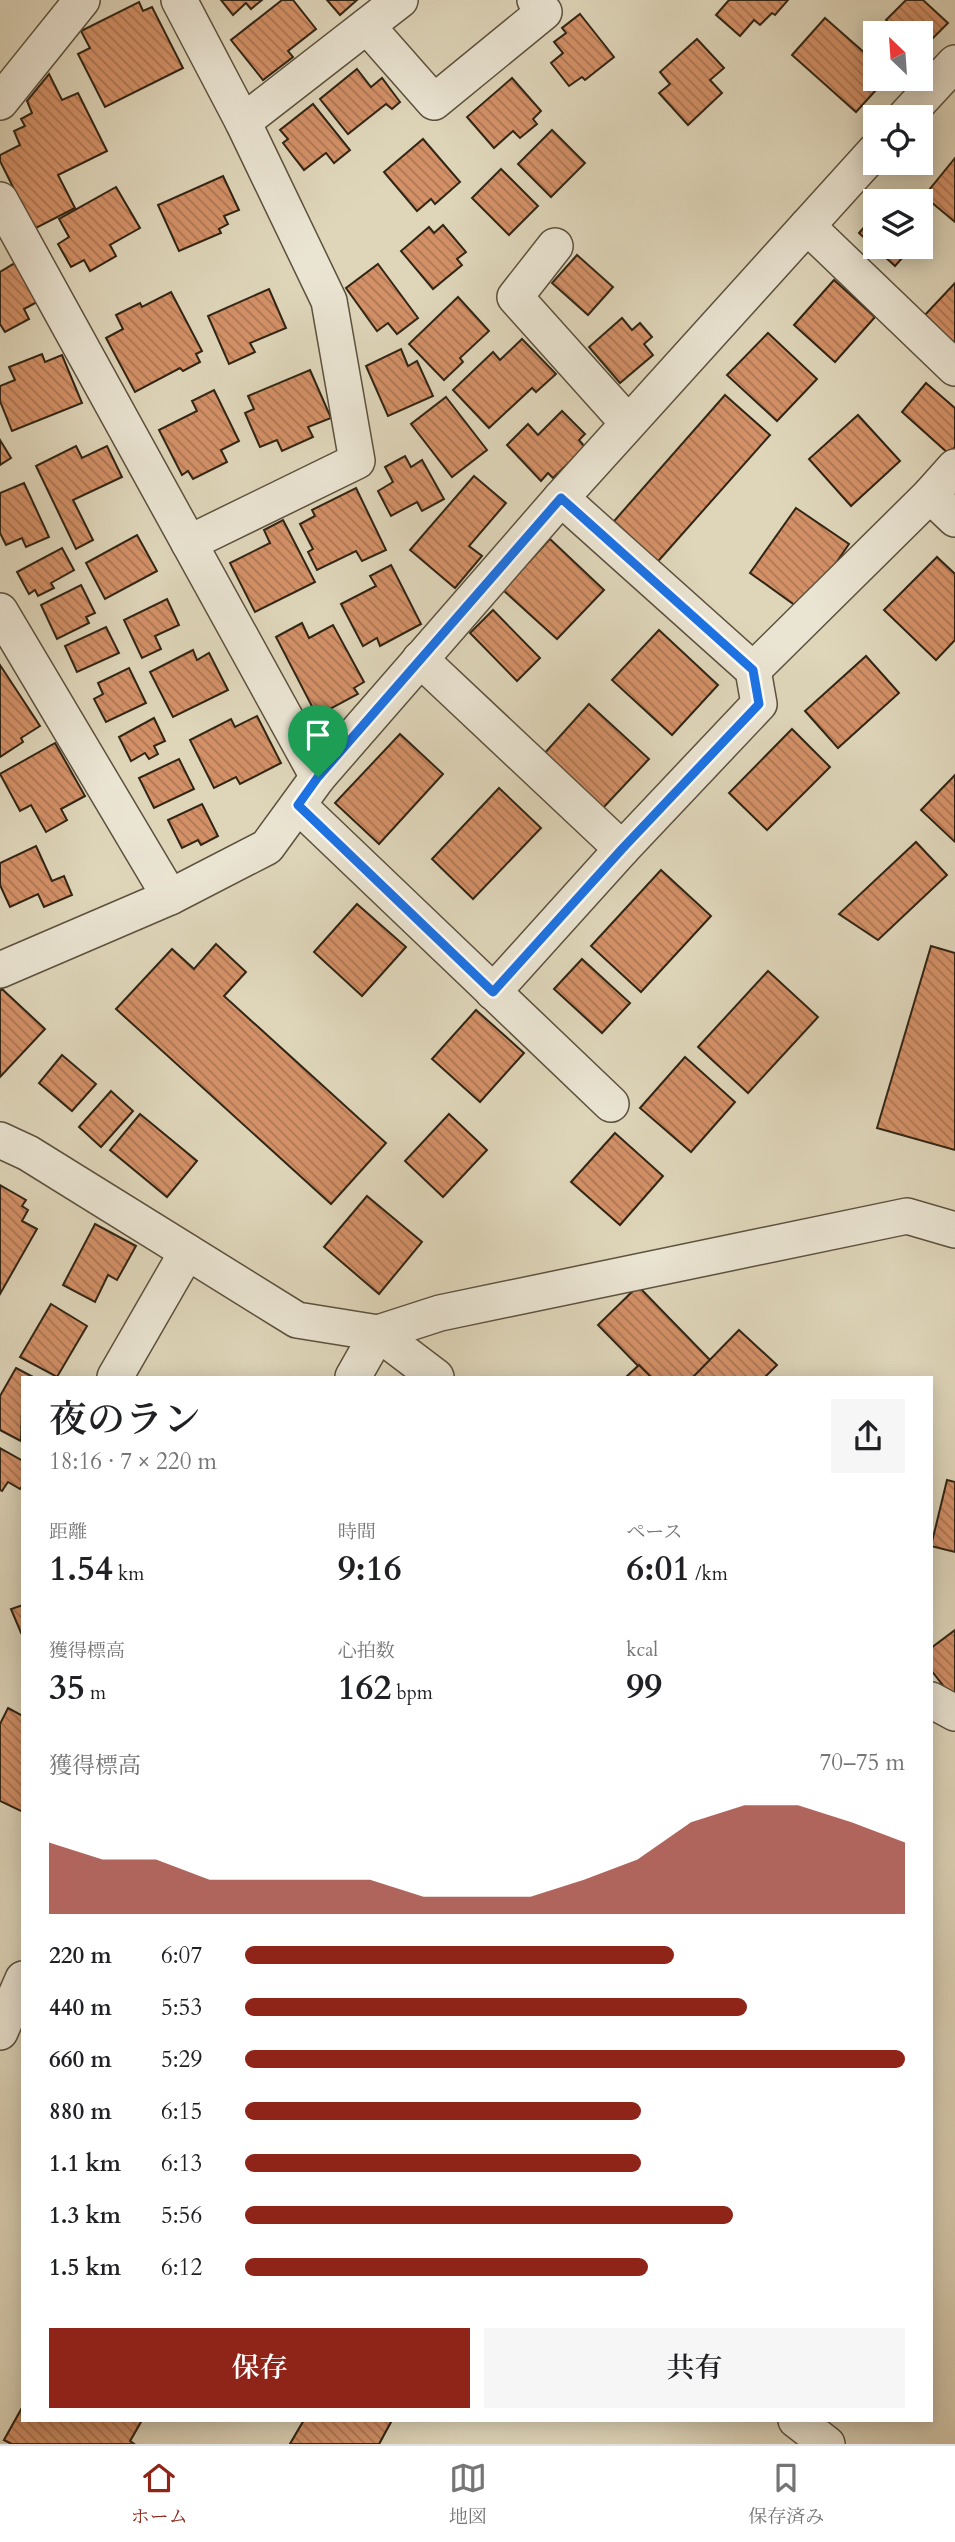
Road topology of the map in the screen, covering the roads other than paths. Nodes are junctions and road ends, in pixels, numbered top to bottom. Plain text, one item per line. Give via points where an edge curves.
1 (82, 0) edge
2 (179, 0) edge
3 (400, 0) edge
4 (535, 0) edge
5 (367, 26) junction
6 (949, 83) edge
7 (0, 102) edge
8 (921, 105) edge
9 (243, 121) junction
10 (863, 164) edge
11 (0, 200) edge
12 (807, 226) junction
13 (555, 246) dead end
14 (955, 368) edge
15 (628, 423) junction
16 (955, 467) edge
17 (930, 495) junction
18 (561, 498) junction
19 (955, 519) edge
20 (189, 544) junction
21 (0, 611) edge
22 (421, 659) junction
23 (753, 670) junction
24 (318, 777) junction
25 (298, 805) junction
26 (622, 849) junction
27 (170, 897) junction
28 (0, 970) edge
29 (493, 992) junction
30 (611, 1104) dead end
31 (0, 1140) edge
32 (955, 1230) edge
33 (187, 1252) junction
34 (378, 1334) junction
35 (116, 1376) edge
36 (354, 1376) edge
37 (435, 1376) edge
38 (933, 1701) edge
39 (955, 1713) edge
40 (21, 1984) edge
41 (0, 2032) edge
42 (799, 2422) edge
43 (827, 2444) edge

1 - 7 street
2 - 9 street
3 - 5 street
4 - 5 street via 544,12 434,103
5 - 9 street
6 - 8 street
9 - 20 street via 329,301 357,461
10 - 12 street
11 - 20 street
12 - 14 street
12 - 15 street
13 - 15 street via 515,297
15 - 18 street
16 - 17 street
17 - 19 street
17 - 23 street
18 - 22 street
18 - 23 street
20 - 24 street
21 - 27 street
22 - 24 street
22 - 26 street
23 - 26 street via 759,704
24 - 25 street
25 - 27 street via 267,847
25 - 29 street
26 - 29 street
27 - 28 street
29 - 30 street
31 - 33 street
32 - 34 street via 908,1216 440,1313
33 - 34 street via 297,1320
33 - 35 street
34 - 36 street
34 - 37 street
38 - 39 street
40 - 41 street
42 - 43 street

